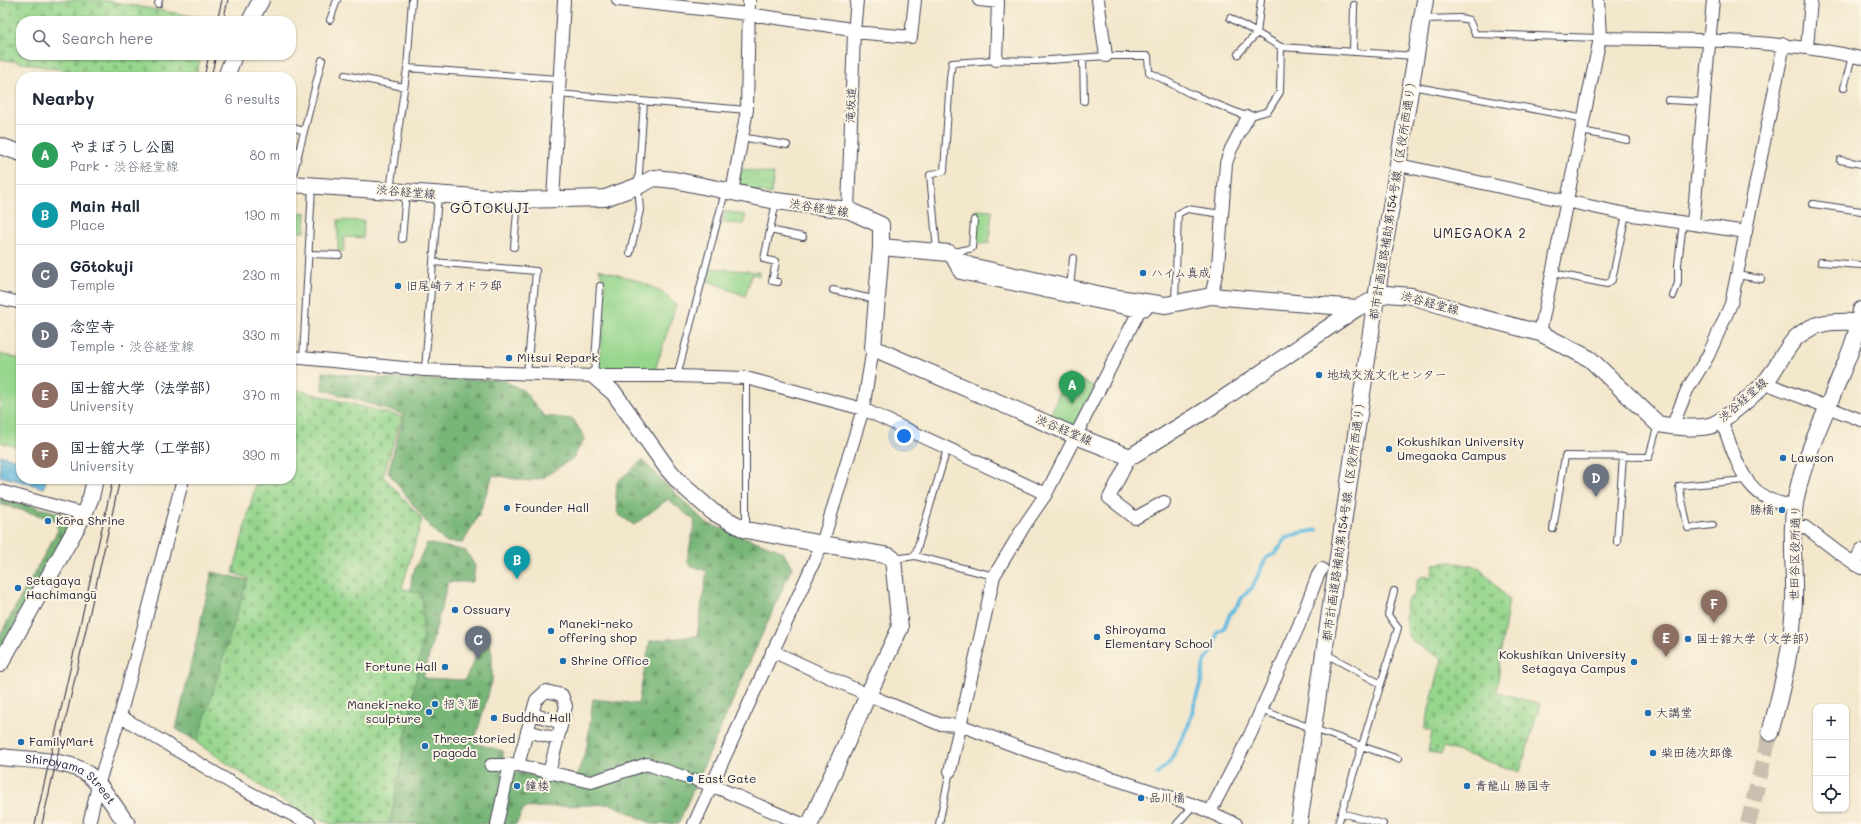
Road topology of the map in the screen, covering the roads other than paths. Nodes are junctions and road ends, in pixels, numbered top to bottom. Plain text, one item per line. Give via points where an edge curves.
1 (261, 0) edge
2 (337, 0) edge
3 (412, 0) edge
4 (564, 0) edge
5 (618, 0) edge
6 (749, 0) edge
7 (857, 0) edge
8 (915, 0) edge
9 (979, 0) edge
10 (1098, 0) edge
11 (1261, 0) edge
12 (1424, 0) edge
13 (1598, 0) edge
14 (1713, 0) edge
15 (1811, 0) edge
16 (1354, 5) dead end
17 (748, 14) junction
18 (253, 16) edge
19 (1230, 18) dead end
20 (1422, 19) junction
21 (330, 20) dead end
22 (854, 32) junction
23 (1257, 33) junction
24 (1600, 38) junction
25 (1710, 40) junction
26 (1784, 44) junction
27 (1281, 47) junction
28 (1807, 48) junction
29 (1353, 52) junction
30 (1238, 54) dead end
31 (1106, 56) junction
32 (1417, 56) junction
33 (1857, 57) edge
34 (1084, 59) junction
35 (232, 60) edge
36 (322, 60) dead end
37 (996, 60) junction
38 (406, 68) junction
39 (228, 72) edge
40 (345, 76) dead end
41 (559, 80) junction
42 (1412, 86) junction
43 (404, 87) junction
44 (1844, 88) dead end
45 (558, 94) junction
46 (1668, 100) dead end
47 (1084, 101) dead end
48 (644, 102) junction
49 (1704, 102) junction
50 (746, 110) junction
51 (1248, 117) junction
52 (1584, 125) junction
53 (296, 129) edge
54 (304, 131) junction
55 (741, 137) junction
56 (1627, 140) dead end
57 (787, 145) dead end
58 (0, 146) edge
59 (16, 151) edge
60 (1840, 160) dead end
61 (296, 163) edge
62 (1861, 164) edge
63 (1399, 165) junction
64 (296, 184) edge
65 (312, 186) junction
66 (638, 186) junction
67 (390, 190) junction
68 (728, 191) junction
69 (406, 192) junction
70 (438, 195) junction
71 (518, 200) junction
72 (553, 200) junction
73 (776, 201) junction
74 (1568, 202) junction
75 (1812, 204) dead end
76 (848, 210) junction
77 (1861, 211) edge
78 (1222, 214) junction
79 (1626, 214) junction
80 (974, 220) dead end
81 (1688, 223) junction
82 (770, 230) junction
83 (1746, 232) junction
84 (803, 237) dead end
85 (402, 238) dead end
86 (881, 247) junction
87 (514, 248) dead end
88 (943, 252) junction
89 (630, 253) dead end
90 (309, 254) junction
91 (339, 255) dead end
92 (1073, 258) dead end
93 (432, 262) junction
94 (1821, 262) dead end
95 (1861, 266) edge
96 (1553, 273) junction
97 (1737, 275) junction
98 (1761, 279) dead end
99 (778, 282) dead end
100 (600, 286) dead end
101 (834, 290) dead end
102 (1070, 293) junction
103 (1211, 296) junction
104 (1673, 296) dead end
105 (0, 298) edge
106 (1376, 298) junction
107 (877, 300) junction
108 (16, 301) edge
109 (1170, 304) junction
110 (1357, 308) junction
111 (1139, 311) junction
112 (1860, 318) edge
113 (1540, 332) junction
114 (874, 348) junction
115 (297, 357) edge
116 (425, 370) junction
117 (527, 374) junction
118 (594, 376) junction
119 (676, 376) junction
120 (746, 378) junction
121 (1765, 383) junction
122 (1828, 408) junction
123 (863, 409) junction
124 (1721, 420) junction
125 (1861, 420) edge
126 (1665, 426) junction
127 (1076, 436) junction
128 (947, 449) junction
129 (1624, 456) junction
130 (1130, 457) junction
131 (1745, 480) junction
132 (94, 484) edge
133 (182, 484) edge
134 (0, 491) edge
135 (1046, 494) junction
136 (1164, 502) dead end
137 (1794, 506) junction
138 (84, 514) junction
139 (1714, 525) dead end
140 (1793, 527) junction
141 (1553, 529) dead end
142 (746, 530) junction
143 (1617, 542) dead end
144 (822, 544) junction
145 (1861, 550) edge
146 (915, 556) junction
147 (893, 559) junction
148 (1858, 566) edge
149 (1322, 569) dead end
150 (994, 576) junction
151 (1394, 592) dead end
152 (772, 651) junction
153 (1324, 653) junction
154 (0, 664) edge
155 (1381, 684) junction
156 (868, 695) junction
157 (1261, 710) junction
158 (532, 714) junction
159 (120, 716) junction
160 (562, 723) junction
161 (960, 725) junction
162 (1314, 728) junction
163 (527, 731) junction
164 (1770, 733) tunnel mouth
165 (558, 739) junction
166 (1361, 746) junction
167 (0, 757) edge
168 (1398, 759) dead end
169 (514, 764) junction
170 (491, 765) dead end
171 (950, 771) joint
172 (549, 773) junction
173 (684, 777) dead end
174 (696, 780) dead end
175 (98, 785) junction
176 (711, 785) junction
177 (1194, 805) junction
178 (1210, 812) junction
179 (1341, 813) junction
180 (89, 824) edge
181 (127, 824) edge
182 (310, 824) edge
183 (497, 824) edge
184 (694, 824) edge
185 (802, 824) edge
186 (810, 824) edge
187 (939, 824) edge
188 (1177, 824) edge
189 (1236, 824) edge
190 (1299, 824) edge
191 (1338, 824) edge
192 (1383, 824) edge

1 - 18 main road
2 - 21 lane
3 - 38 lane
4 - 41 street
5 - 17 street
6 - 17 street
7 - 22 street, 滝坂道
8 - 22 street via 911,37
9 - 37 street via 998,2
10 - 31 street
11 - 23 lane
12 - 20 main road, 都市計画道路補助第154号線（区役所西通り）
13 - 24 street
14 - 25 street
15 - 28 street
16 - 29 lane
17 - 22 street via 845,28
17 - 50 street
19 - 23 lane
20 - 24 lane via 1469,20 1475,34
20 - 32 main road, 都市計画道路補助第154号線（区役所西通り）
22 - 76 street, 滝坂道
23 - 27 lane
23 - 30 lane
24 - 25 street
24 - 52 street
25 - 26 street
25 - 49 street
26 - 28 street
26 - 83 street
27 - 29 lane
27 - 51 lane via 1280,92 1268,111
28 - 33 street
29 - 32 lane
31 - 34 lane
31 - 51 lane via 1148,56 1149,72 1189,93
32 - 42 main road, 都市計画道路補助第154号線（区役所西通り）
33 - 44 lane
34 - 37 lane
34 - 47 lane
35 - 39 main road
36 - 54 lane
37 - 88 lane via 952,63 944,171 930,175
38 - 41 lane
38 - 43 lane
40 - 43 lane
41 - 45 street
42 - 52 lane
42 - 63 main road, 都市計画道路補助第154号線（区役所西通り）
43 - 67 lane
45 - 48 lane
45 - 72 street
46 - 49 lane
48 - 50 lane
48 - 66 lane
49 - 81 street
50 - 55 street
51 - 78 street via 1226,163
52 - 56 lane
52 - 74 street
53 - 54 lane
54 - 61 lane
55 - 57 lane
55 - 68 street
58 - 59 main road
60 - 62 lane
63 - 74 street
63 - 106 main road, 都市計画道路補助第154号線（区役所西通り）
64 - 65 main road, 渋谷経堂線
65 - 67 main road, 渋谷経堂線
65 - 90 lane
66 - 68 main road, 渋谷経堂線 via 654,178
66 - 72 main road, 渋谷経堂線 via 605,198
66 - 89 lane via 640,210
67 - 69 main road, 渋谷経堂線
68 - 73 main road, 渋谷経堂線
68 - 119 lane
69 - 70 main road, 渋谷経堂線
69 - 85 lane
70 - 71 main road, 渋谷経堂線
70 - 93 lane
71 - 72 main road, 渋谷経堂線
71 - 87 lane
73 - 76 main road, 渋谷経堂線
73 - 82 lane
74 - 79 street
74 - 96 street
75 - 77 lane
76 - 86 main road, 渋谷経堂線 via 881,225
78 - 103 street via 1218,266
78 - 109 lane via 1187,209 1178,214
79 - 81 street
79 - 96 lane via 1612,280 1607,284
80 - 88 lane via 972,248
81 - 83 street
81 - 104 lane via 1678,265 1678,283
82 - 84 lane
82 - 99 lane via 764,259 776,262 772,281
83 - 97 street
86 - 88 main road
86 - 107 main road, 渋谷経堂線
88 - 102 main road via 970,266
90 - 91 lane
90 - 115 lane
92 - 102 lane
93 - 116 lane
93 - 117 lane via 536,271
94 - 95 lane
96 - 113 street
97 - 98 lane
97 - 126 street via 1731,304 1708,356
100 - 118 lane
101 - 107 lane
102 - 109 main road
102 - 111 street
103 - 109 main road
103 - 110 main road
105 - 108 street
106 - 110 main road, 渋谷経堂線
106 - 113 main road, 渋谷経堂線 via 1386,294 1412,296 1475,316
106 - 153 main road, 都市計画道路補助第154号線（区役所西通り）
107 - 114 main road, 渋谷経堂線
109 - 111 street
110 - 130 main road, 渋谷経堂線 via 1211,407
111 - 127 street
112 - 121 main road, 渋谷経堂線 via 1828,322 1797,337
112 - 122 main road, 世田谷区役所通り via 1857,335
113 - 126 main road, 渋谷経堂線 via 1590,359
114 - 123 street
114 - 127 main road, 渋谷経堂線
115 - 116 street
116 - 117 street
117 - 118 street
118 - 119 street
118 - 142 main road via 614,393 681,484 713,512
119 - 120 street
120 - 123 street
120 - 142 lane
121 - 122 street
121 - 124 main road, 渋谷経堂線
122 - 125 street
122 - 137 main road, 世田谷区役所通り via 1808,454
123 - 128 street
123 - 144 street
124 - 126 main road, 渋谷経堂線 via 1709,426
124 - 131 street
126 - 129 lane via 1649,457
127 - 130 main road, 渋谷経堂線
127 - 135 street
128 - 135 street
128 - 146 lane
129 - 141 lane via 1565,456
129 - 143 lane
130 - 136 street via 1109,498 1135,518
131 - 137 street via 1772,502
131 - 139 lane via 1679,486 1688,528
132 - 138 main road
133 - 159 street
134 - 138 street
135 - 150 street
137 - 140 main road, 世田谷区役所通り
138 - 154 main road
140 - 148 street via 1805,527
140 - 164 main road, 世田谷区役所通り via 1794,598 1791,645
142 - 144 main road
144 - 147 main road via 889,556
144 - 152 street
145 - 148 street
146 - 147 lane
146 - 150 lane
147 - 156 main road via 900,628
149 - 157 street
150 - 161 street
151 - 155 lane via 1388,615 1398,628
152 - 156 street
152 - 176 street
153 - 155 lane
153 - 162 main road, 都市計画道路補助第154号線（区役所西通り）
155 - 166 lane
156 - 161 street via 939,724
156 - 186 main road
157 - 162 lane via 1298,725
157 - 178 street
158 - 160 street
158 - 160 street via 536,700 546,691 562,695 566,706
158 - 163 street
159 - 175 street
159 - 182 street via 235,785
160 - 165 street
161 - 171 street
161 - 177 street via 1022,749
162 - 166 lane
162 - 190 main road, 都市計画道路補助第154号線（区役所西通り）
163 - 165 street
163 - 169 street
165 - 172 street
166 - 168 lane
166 - 179 lane
167 - 175 main road, Shiroyama Street via 67,765 84,771
169 - 170 street
169 - 172 street
169 - 183 street
171 - 187 lane
172 - 173 street via 591,782 647,764
174 - 176 street
175 - 180 street
175 - 181 main road, Shiroyama Street
176 - 184 street
176 - 185 street
177 - 178 street
177 - 188 lane
178 - 189 street
179 - 191 lane
179 - 192 lane

